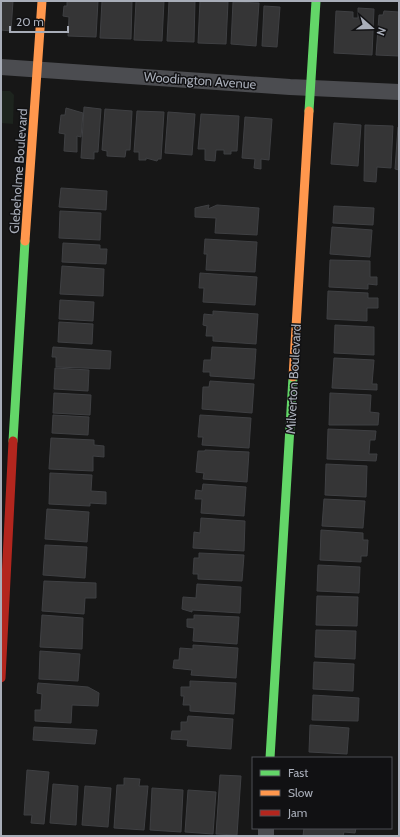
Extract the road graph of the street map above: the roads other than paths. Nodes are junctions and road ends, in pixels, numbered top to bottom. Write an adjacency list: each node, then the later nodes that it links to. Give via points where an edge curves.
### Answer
1 (42, 1): 4 (street, Glebeholme Boulevard)
2 (316, 1): 5 (street, Milverton Boulevard)
3 (1, 67): 4 (street, Woodington Avenue)
4 (38, 69): 5 (street, Woodington Avenue); 7 (street, Glebeholme Boulevard, via 16,376)
5 (310, 88): 6 (street, Woodington Avenue); 8 (street, Milverton Boulevard)
6 (399, 92)
7 (1, 678)
8 (270, 757)

